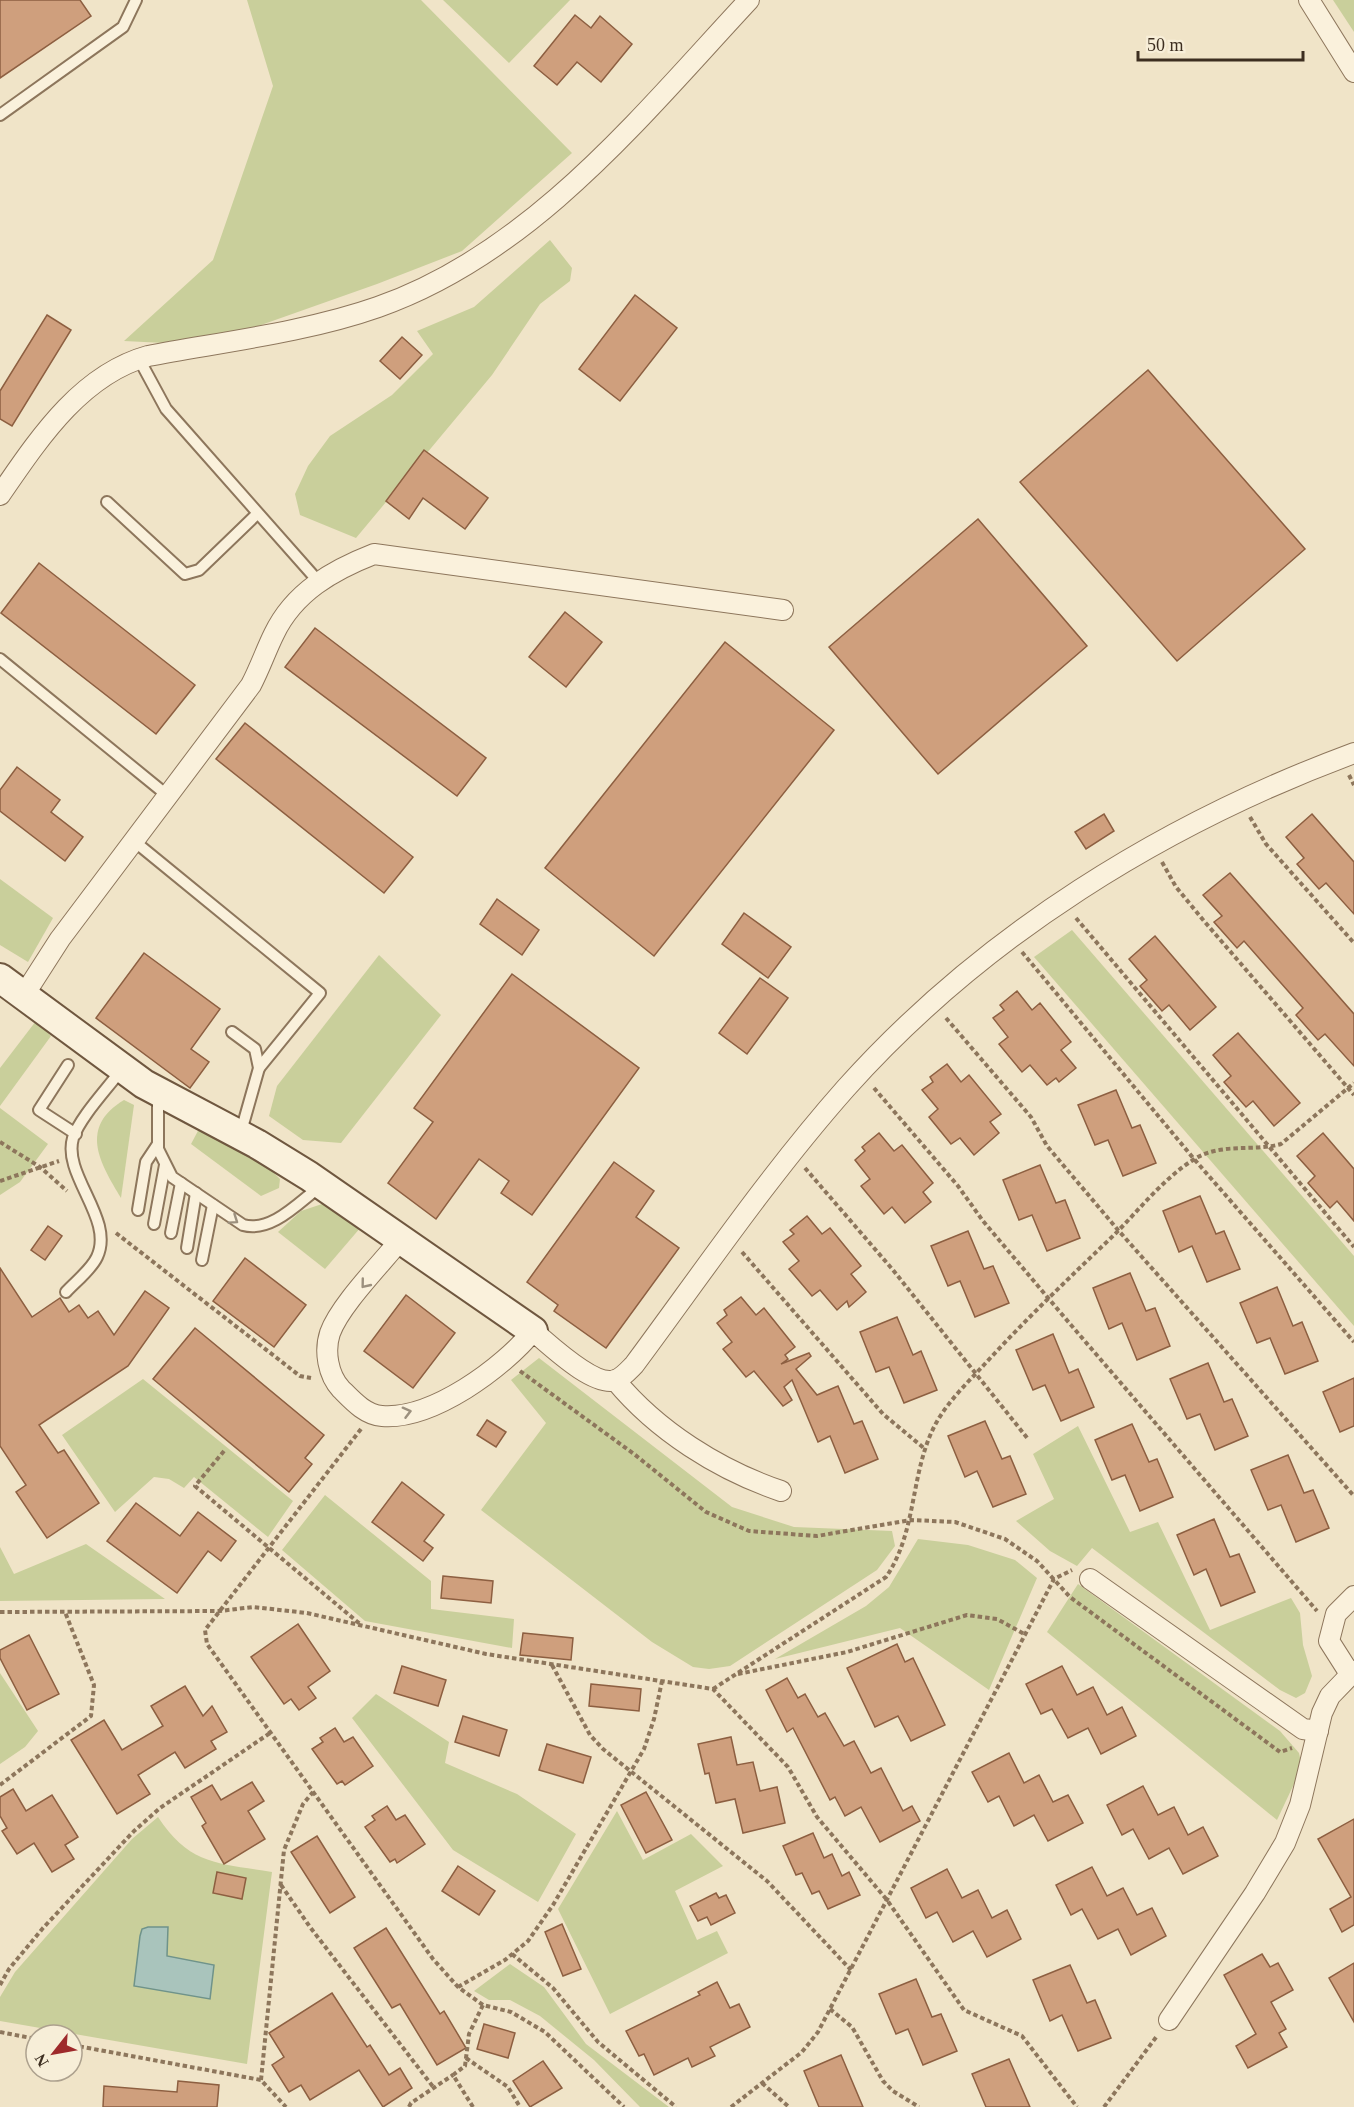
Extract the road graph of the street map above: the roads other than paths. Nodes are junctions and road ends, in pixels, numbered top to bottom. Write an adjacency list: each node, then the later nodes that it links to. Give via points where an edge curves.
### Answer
1 (136, 0): 5 (lane, via 123,27)
2 (749, 0): 6 (street, via 592,165 549,205 461,268 415,292 350,316)
3 (1309, 0): 4 (street)
4 (1354, 72)
5 (0, 115)
6 (140, 359): 7 (street, via 123,364 79,396 29,453); 9 (lane, via 166,409)
7 (0, 495)
8 (107, 502): 9 (lane, via 185,574 199,570)
9 (257, 514): 10 (lane)
10 (318, 581): 11 (street, via 374,554); 14 (street, via 290,607 251,685)
11 (783, 610)
12 (0, 659): 14 (lane)
13 (1354, 753): 39 (street, via 1239,800 1152,846 1065,900 932,1003 861,1073 793,1154 634,1365)
14 (168, 796): 15 (street)
15 (134, 841): 17 (street); 21 (lane, via 320,993)
16 (0, 978): 17 (street)
17 (24, 994): 20 (street)
18 (232, 1032): 21 (lane, via 255,1049)
19 (68, 1065): 23 (lane, via 39,1110)
20 (123, 1068): 22 (street); 23 (lane)
21 (259, 1068): 24 (lane)
22 (158, 1092): 24 (street); 25 (lane)
23 (76, 1134): 37 (lane, via 72,1156 100,1241 97,1258)
24 (240, 1135): 28 (street)
25 (158, 1144): 26 (lane); 31 (lane, via 146,1162)
26 (165, 1165): 27 (lane); 32 (lane)
27 (181, 1183): 29 (lane); 33 (lane)
28 (322, 1185): 30 (lane, one-way to 28, via 243,1225 266,1226); 34 (street)
29 (196, 1193): 30 (lane); 35 (lane)
30 (213, 1205): 36 (lane)
31 (138, 1210)
32 (153, 1224)
33 (171, 1233)
34 (401, 1239): 38 (street); 38 (street, one-way to 38, via 339,1316 330,1333 327,1351 338,1385 367,1411 381,1416 431,1405 468,1387 505,1360)
35 (187, 1248)
36 (202, 1260)
37 (66, 1292)
38 (533, 1331): 39 (street, via 589,1375)
39 (615, 1380): 40 (street, via 634,1404 703,1455 747,1480)
40 (781, 1491)
41 (1090, 1580): 44 (street)
42 (1354, 1596): 43 (street, via 1336,1614 1329,1641)
43 (1352, 1672): 44 (street, via 1330,1696)
44 (1318, 1736): 45 (street, via 1300,1805 1284,1843)
45 (1169, 2020)

